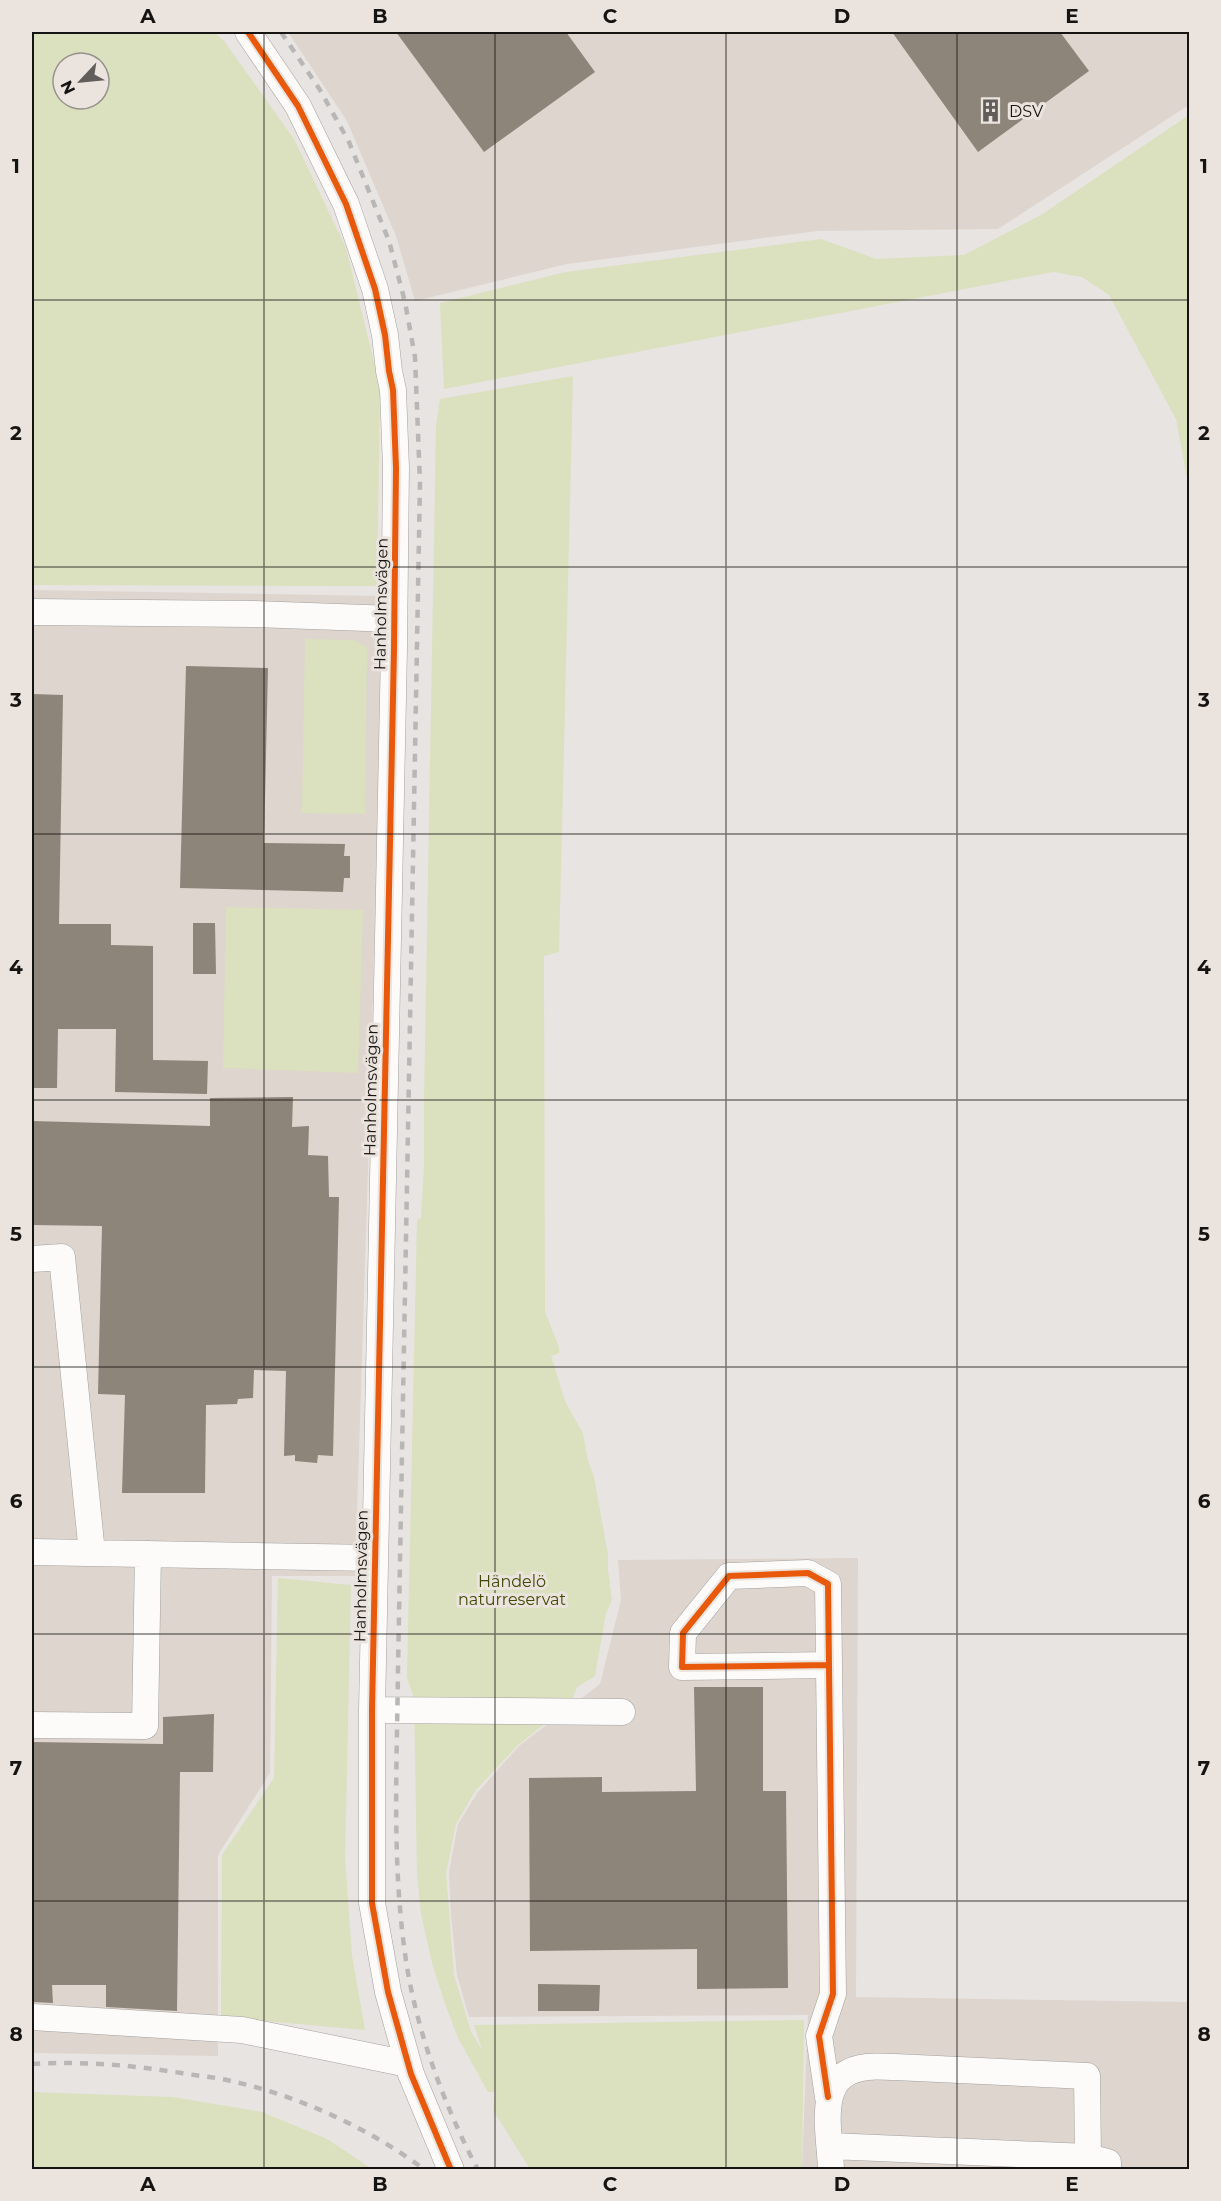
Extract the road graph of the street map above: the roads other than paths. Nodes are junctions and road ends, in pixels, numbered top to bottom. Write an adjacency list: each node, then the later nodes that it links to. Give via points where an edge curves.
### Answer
1 (248, 32): 3 (street, Hanholmsvägen, via 298,106 321,149 346,204 375,290 393,390)
2 (32, 612): 3 (street)
3 (394, 619): 8 (street, Hanholmsvägen)
4 (32, 1259): 6 (street, via 62,1257)
5 (32, 1552): 6 (street)
6 (92, 1553): 7 (street)
7 (148, 1554): 8 (street); 12 (street, via 145,1726)
8 (375, 1558): 10 (street, Hanholmsvägen)
9 (829, 1665): 9 (street, via 828,1584 808,1573 729,1576 682,1633 682,1667); 15 (street, via 833,1994 819,2036)
10 (372, 1710): 11 (street); 14 (street, Hanholmsvägen, via 372,1903 388,1992)
11 (622, 1712)
12 (32, 1725)
13 (32, 2017): 14 (street, via 242,2030)
14 (408, 2064): 18 (street, Hanholmsvägen)
15 (828, 2097): 16 (street); 17 (street, via 846,2072 867,2067 1087,2076)
16 (830, 2158): 17 (street)
17 (1098, 2163)
18 (452, 2169)

